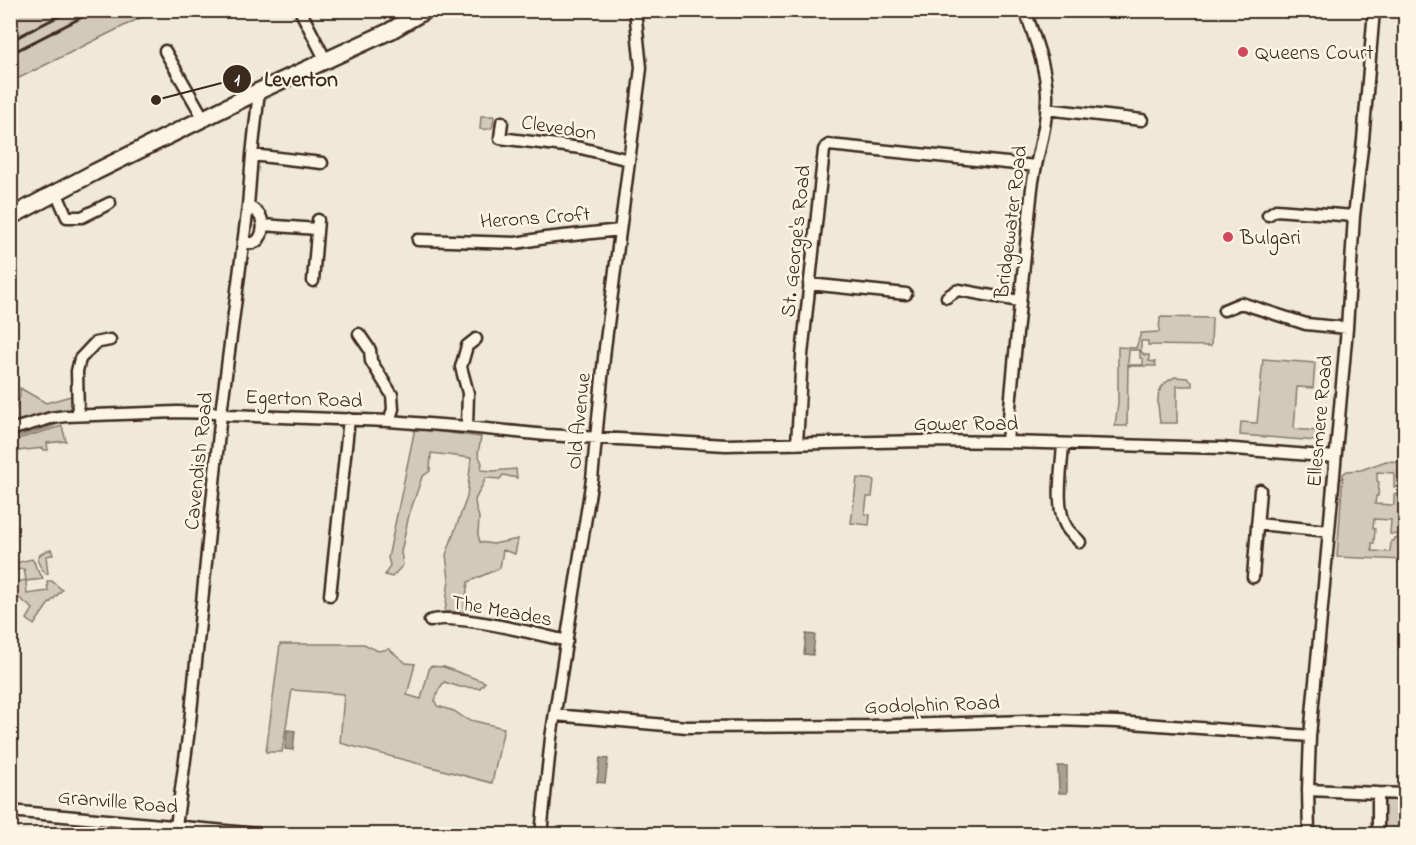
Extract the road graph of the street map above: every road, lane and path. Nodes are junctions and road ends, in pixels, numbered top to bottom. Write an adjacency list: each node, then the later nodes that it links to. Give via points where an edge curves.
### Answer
1 (300, 10): 7 (street)
2 (426, 10): 7 (main road)
3 (635, 10): 14 (street, Old Avenue, via 641,69)
4 (1025, 10): 9 (street, Bridgewater Road, via 1043,73)
5 (1374, 10): 21 (street, Ellesmere Road)
6 (165, 51): 10 (street)
7 (326, 61): 8 (main road)
8 (259, 91): 10 (main road); 13 (street, Cavendish Road)
9 (1047, 109): 11 (street); 16 (street, Bridgewater Road)
10 (204, 119): 17 (main road)
11 (1142, 120)
12 (502, 122): 14 (street, Clevedon, via 500,138 581,147)
13 (252, 155): 15 (street); 19 (street, Cavendish Road)
14 (629, 160): 24 (street, Old Avenue)
15 (322, 163)
16 (1036, 166): 28 (street, St. George's Road, via 829,145 824,150); 31 (street, Bridgewater Road)
17 (56, 192): 18 (street, via 67,217 82,217); 22 (main road)
18 (110, 202)
19 (248, 206): 23 (street, via 259,214); 26 (street, Cavendish Road)
20 (1268, 215): 21 (street, via 1276,210)
21 (1354, 216): 33 (street, Ellesmere Road)
22 (10, 217)
23 (263, 225): 26 (street, via 258,240); 27 (street, via 318,225)
24 (620, 230): 25 (street, Herons Croft, via 516,243); 43 (street, Old Avenue)
25 (418, 240)
26 (243, 242): 37 (street, Cavendish Road)
27 (314, 281)
28 (809, 284): 29 (street); 45 (street, St. George's Road)
29 (906, 294)
30 (947, 297): 31 (street, via 960,290)
31 (1019, 300): 44 (street, Bridgewater Road)
32 (1224, 310): 33 (street, via 1241,303 1306,324)
33 (1347, 328): 47 (street, Ellesmere Road)
34 (359, 334): 40 (street, via 392,395)
35 (476, 339): 41 (street, via 467,346 461,367 468,393)
36 (110, 340): 38 (street, via 96,343 80,359)
37 (221, 413): 38 (street, Egerton Road); 39 (street, Egerton Road); 62 (street, Cavendish Road)
38 (78, 415): 42 (street, Egerton Road)
39 (349, 419): 40 (street, Egerton Road); 53 (street)
40 (389, 421): 41 (street, Egerton Road)
41 (467, 427): 43 (street, Egerton Road)
42 (10, 430)
43 (597, 438): 45 (street, Gower Road, via 726,445); 55 (street, Old Avenue)
44 (1007, 442): 45 (street, Gower Road); 46 (street, Gower Road)
45 (797, 444)
46 (1063, 444): 47 (street, Gower Road, via 1222,448); 51 (street, via 1062,516)
47 (1335, 457): 50 (street, Ellesmere Road)
48 (1260, 490): 49 (street)
49 (1257, 525): 50 (street); 52 (street)
50 (1329, 531): 57 (street, Ellesmere Road)
51 (1080, 542)
52 (1253, 577)
53 (330, 596)
54 (430, 621): 55 (street, The Meades, via 470,621)
55 (567, 641): 56 (street, Old Avenue)
56 (555, 715): 57 (street, Godolphin Road, via 687,727 1056,720); 64 (street, Old Avenue)
57 (1310, 736): 58 (street, Ellesmere Road)
58 (1308, 790): 59 (street); 65 (street, Ellesmere Road)
59 (1378, 793): 60 (street); 66 (street)
60 (1406, 794)
61 (10, 811): 62 (street, Granville Road)
62 (176, 830): 63 (street, Granville Road)
63 (258, 834)
64 (541, 834)
65 (1309, 834)
66 (1378, 834)

